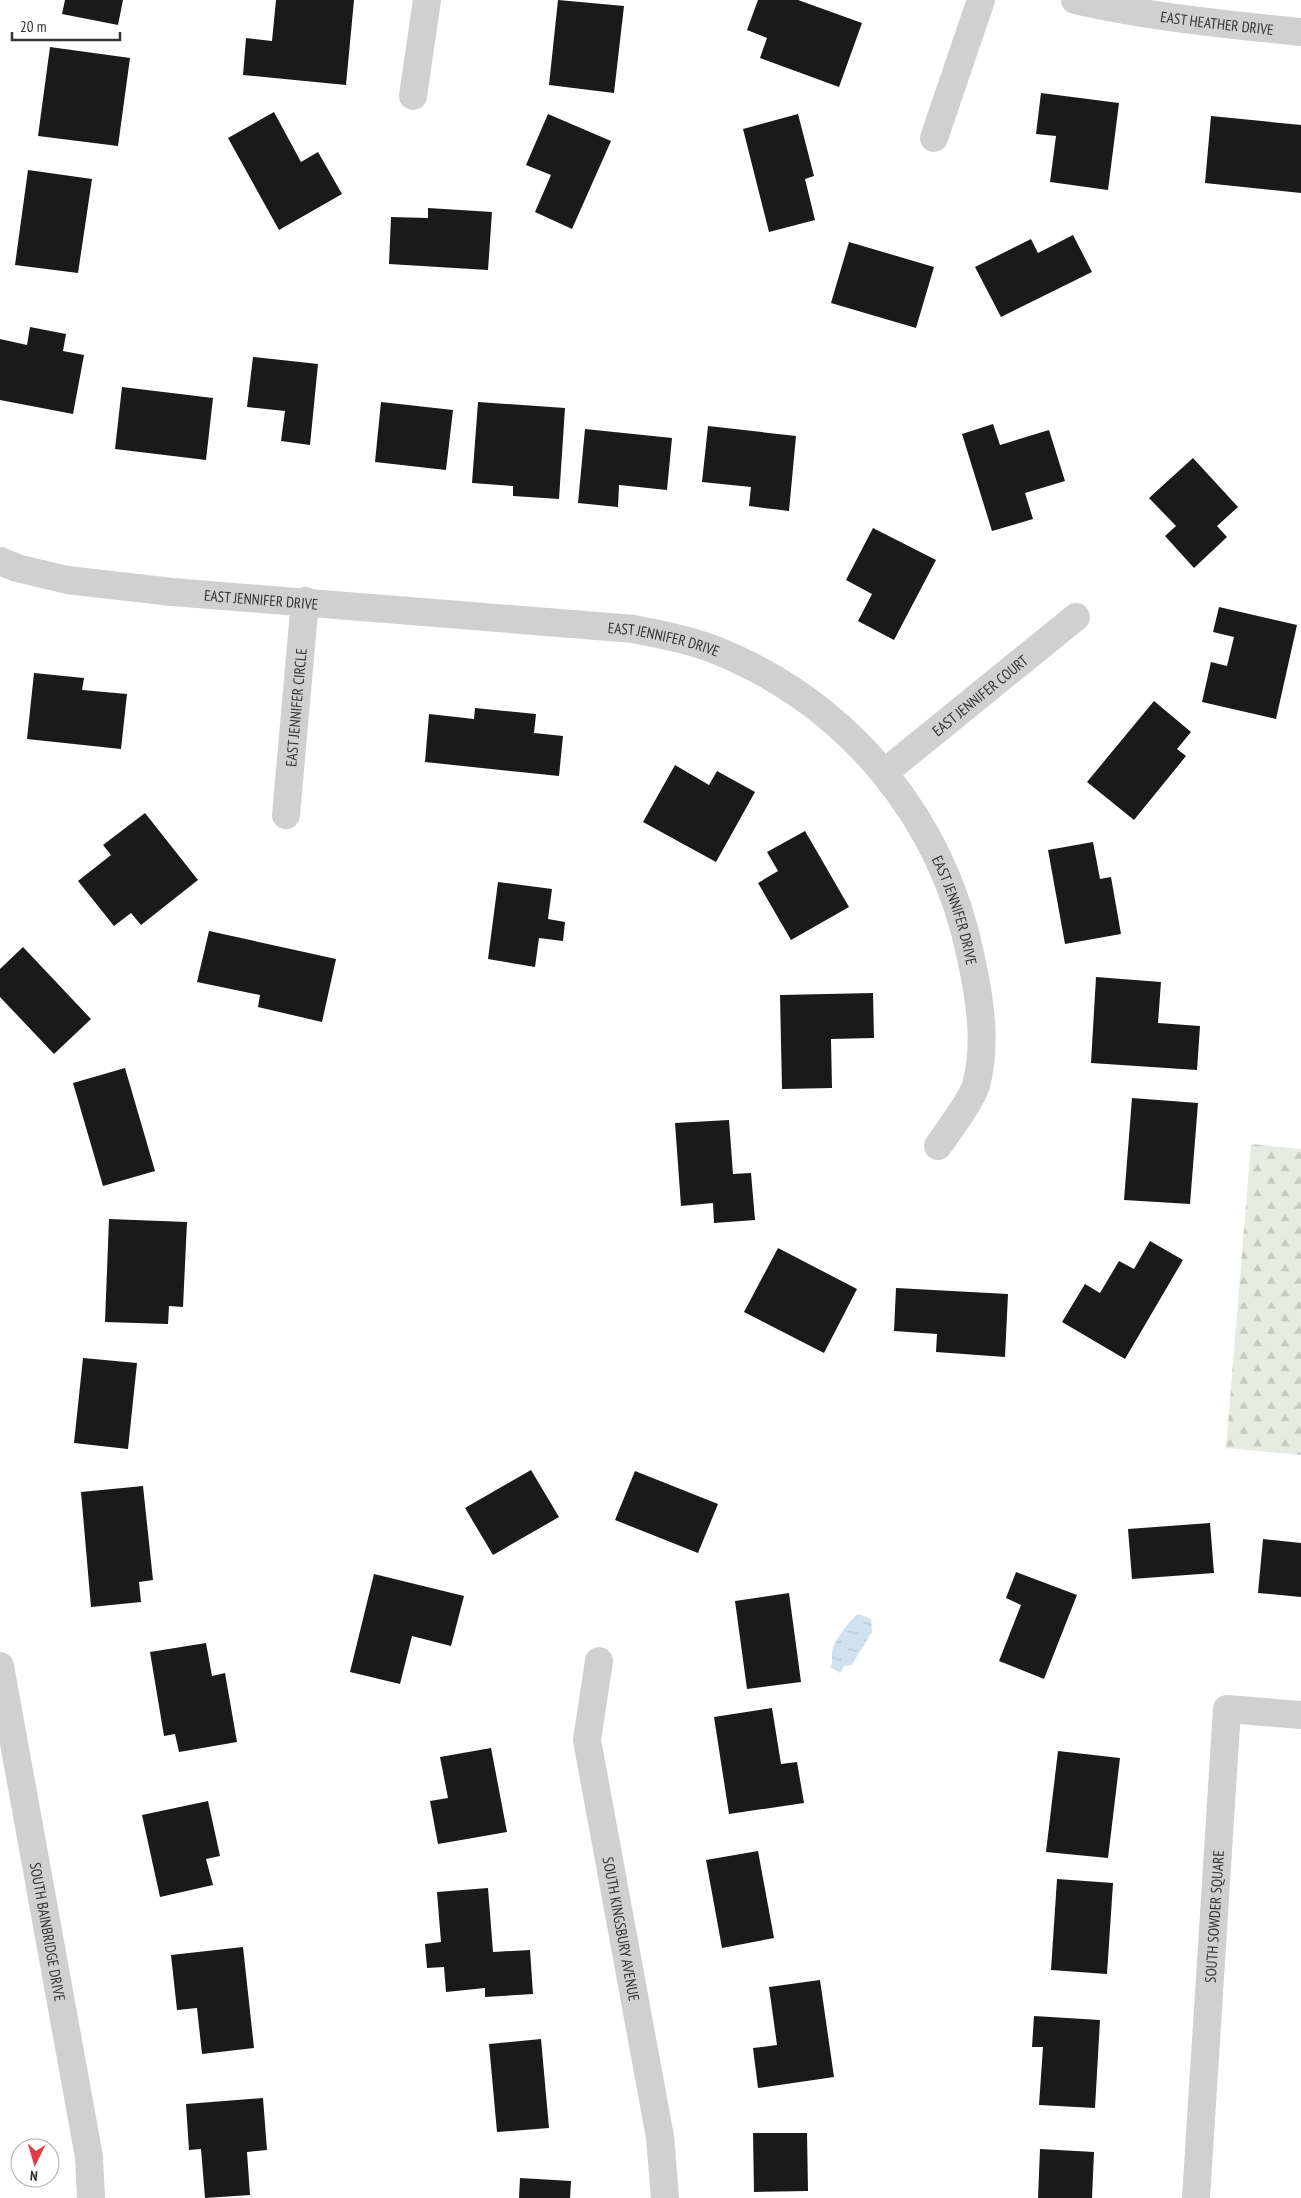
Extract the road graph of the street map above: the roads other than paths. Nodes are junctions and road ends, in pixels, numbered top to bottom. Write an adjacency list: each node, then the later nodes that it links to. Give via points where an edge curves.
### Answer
1 (427, 0): 5 (street)
2 (981, 0): 6 (street)
3 (1075, 0): 4 (street, EAST HEATHER DRIVE, via 1132,12)
4 (1301, 32)
5 (413, 96)
6 (934, 138)
7 (0, 561): 8 (street, EAST JENNIFER DRIVE, via 67,580 172,592)
8 (305, 601): 10 (street, EAST JENNIFER DRIVE, via 634,629 682,640 717,651 785,687 849,735); 11 (street, EAST JENNIFER CIRCLE)
9 (1076, 617): 10 (street, EAST JENNIFER COURT)
10 (885, 772): 12 (street, EAST JENNIFER DRIVE, via 916,816 950,886 968,940 976,978 981,1020 976,1087)
11 (286, 816)
12 (938, 1146)
13 (599, 1661): 17 (street, SOUTH KINGSBURY AVENUE, via 587,1740 660,2137)
14 (0, 1666): 16 (street, SOUTH BAINBRIDGE DRIVE, via 89,2157)
15 (1301, 1715): 18 (street, SOUTH SOWDER SQUARE, via 1227,1709)
16 (91, 2198)
17 (665, 2198)
18 (1196, 2198)

